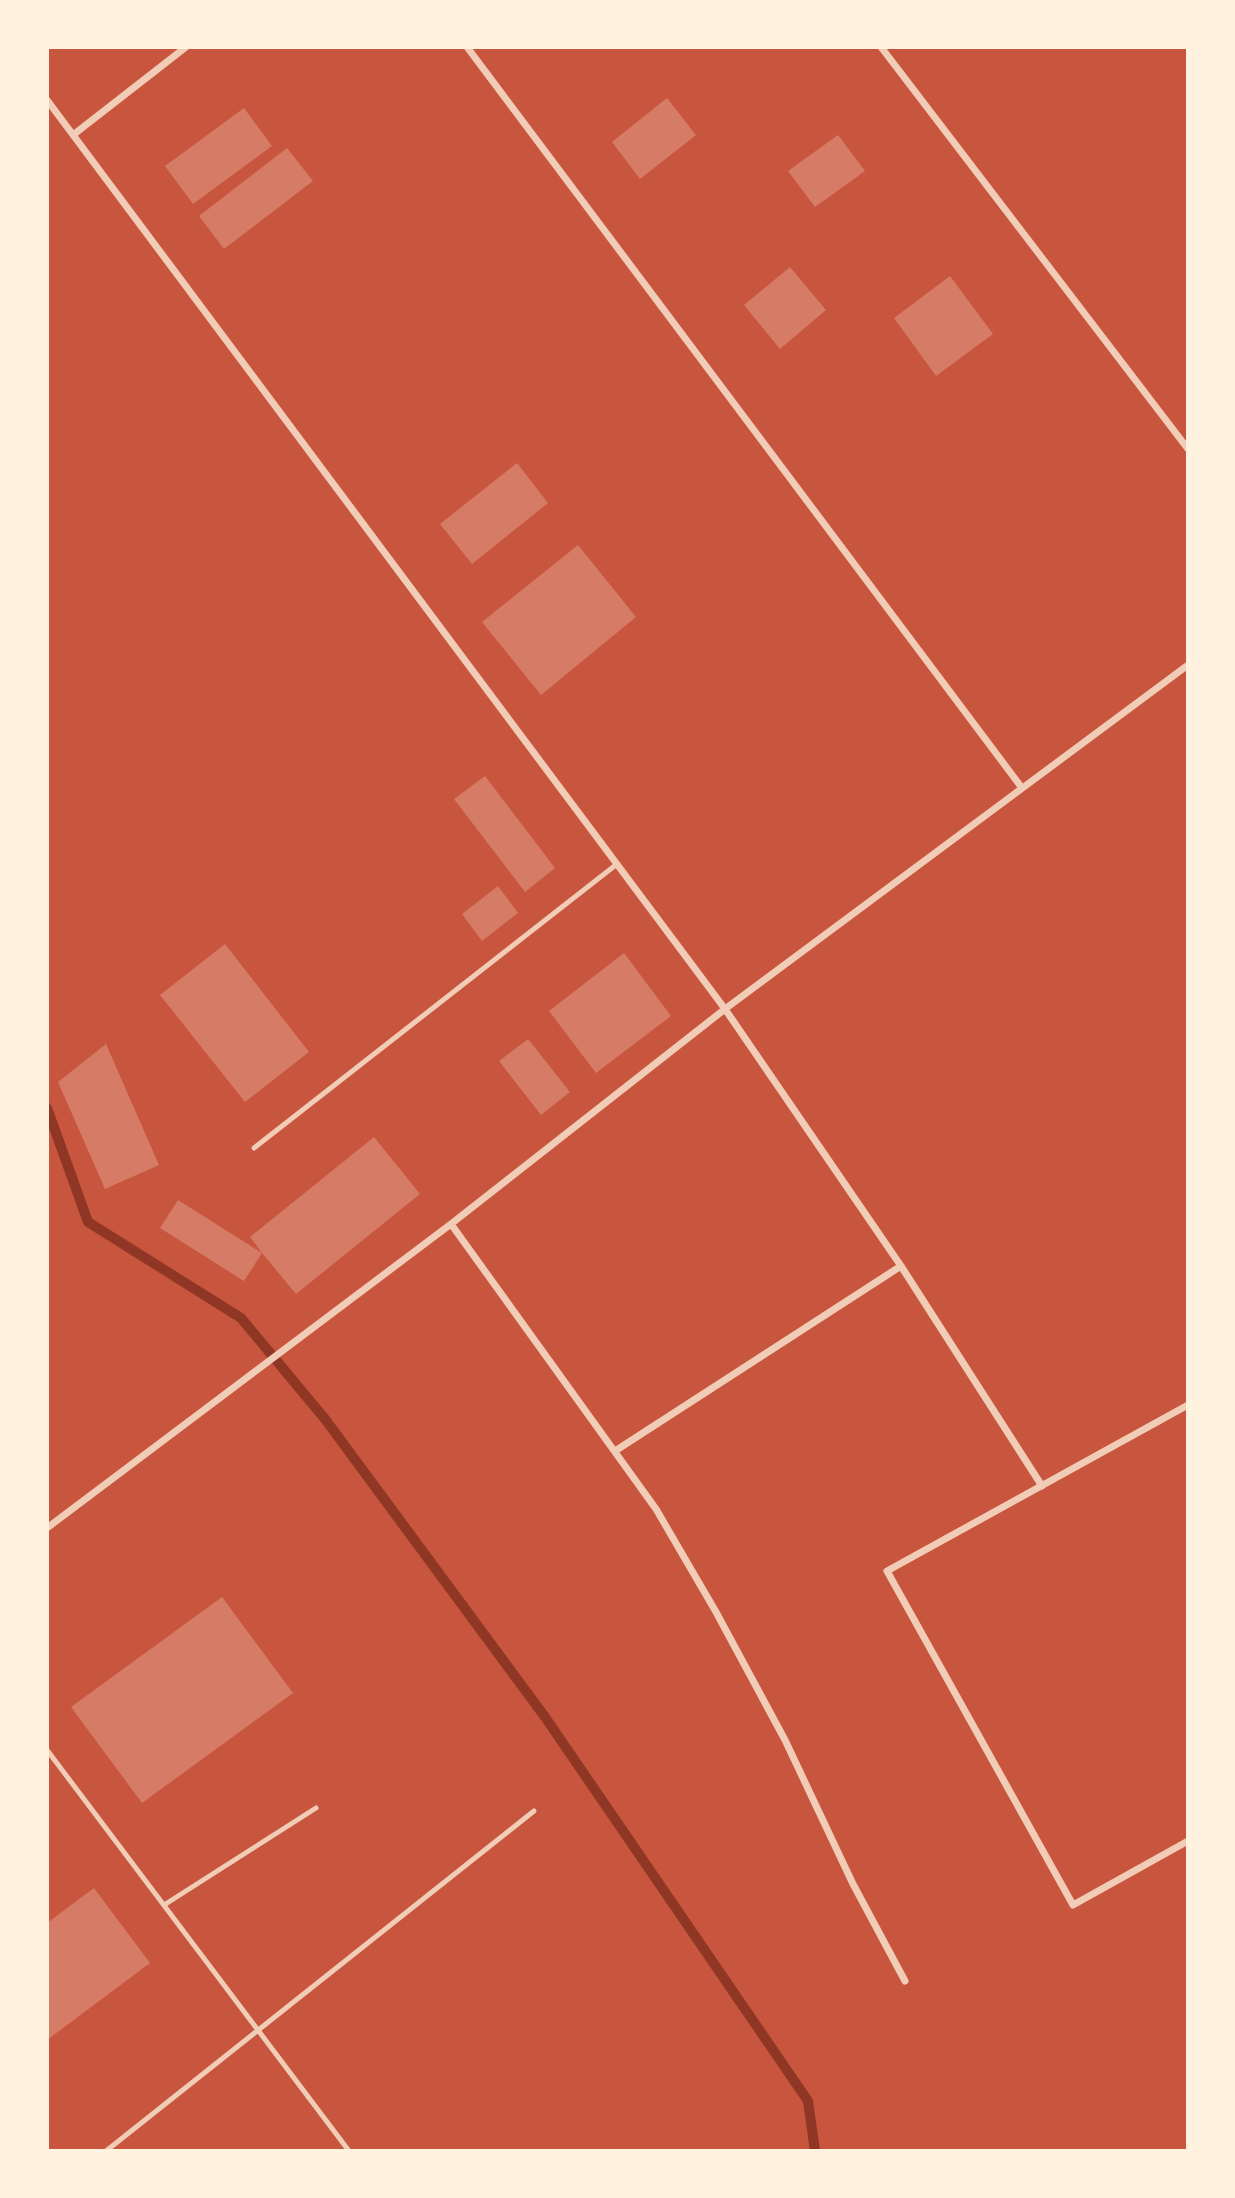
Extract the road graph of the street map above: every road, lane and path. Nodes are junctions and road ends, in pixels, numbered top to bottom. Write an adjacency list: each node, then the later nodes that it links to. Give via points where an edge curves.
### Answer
1 (186, 47): 5 (street)
2 (467, 47): 8 (street)
3 (881, 47): 6 (street)
4 (47, 100): 5 (street)
5 (73, 135): 9 (street)
6 (1188, 449)
7 (1188, 665): 8 (street)
8 (1023, 788): 10 (street)
9 (617, 864): 10 (street); 11 (lane)
10 (725, 1009): 12 (street); 13 (street)
11 (254, 1148)
12 (451, 1224): 15 (street); 17 (street)
13 (901, 1266): 15 (street); 16 (street)
14 (1188, 1405): 16 (street)
15 (615, 1451): 23 (street, via 656,1509 716,1612)
16 (1042, 1486): 21 (street, via 887,1571 1073,1905)
17 (47, 1528)
18 (47, 1750): 22 (lane)
19 (316, 1808): 22 (lane)
20 (534, 1811): 24 (lane)
21 (1188, 1841)
22 (164, 1905): 24 (lane)
23 (905, 1981)
24 (258, 2030): 25 (lane); 26 (lane)
25 (106, 2151)
26 (349, 2151)

